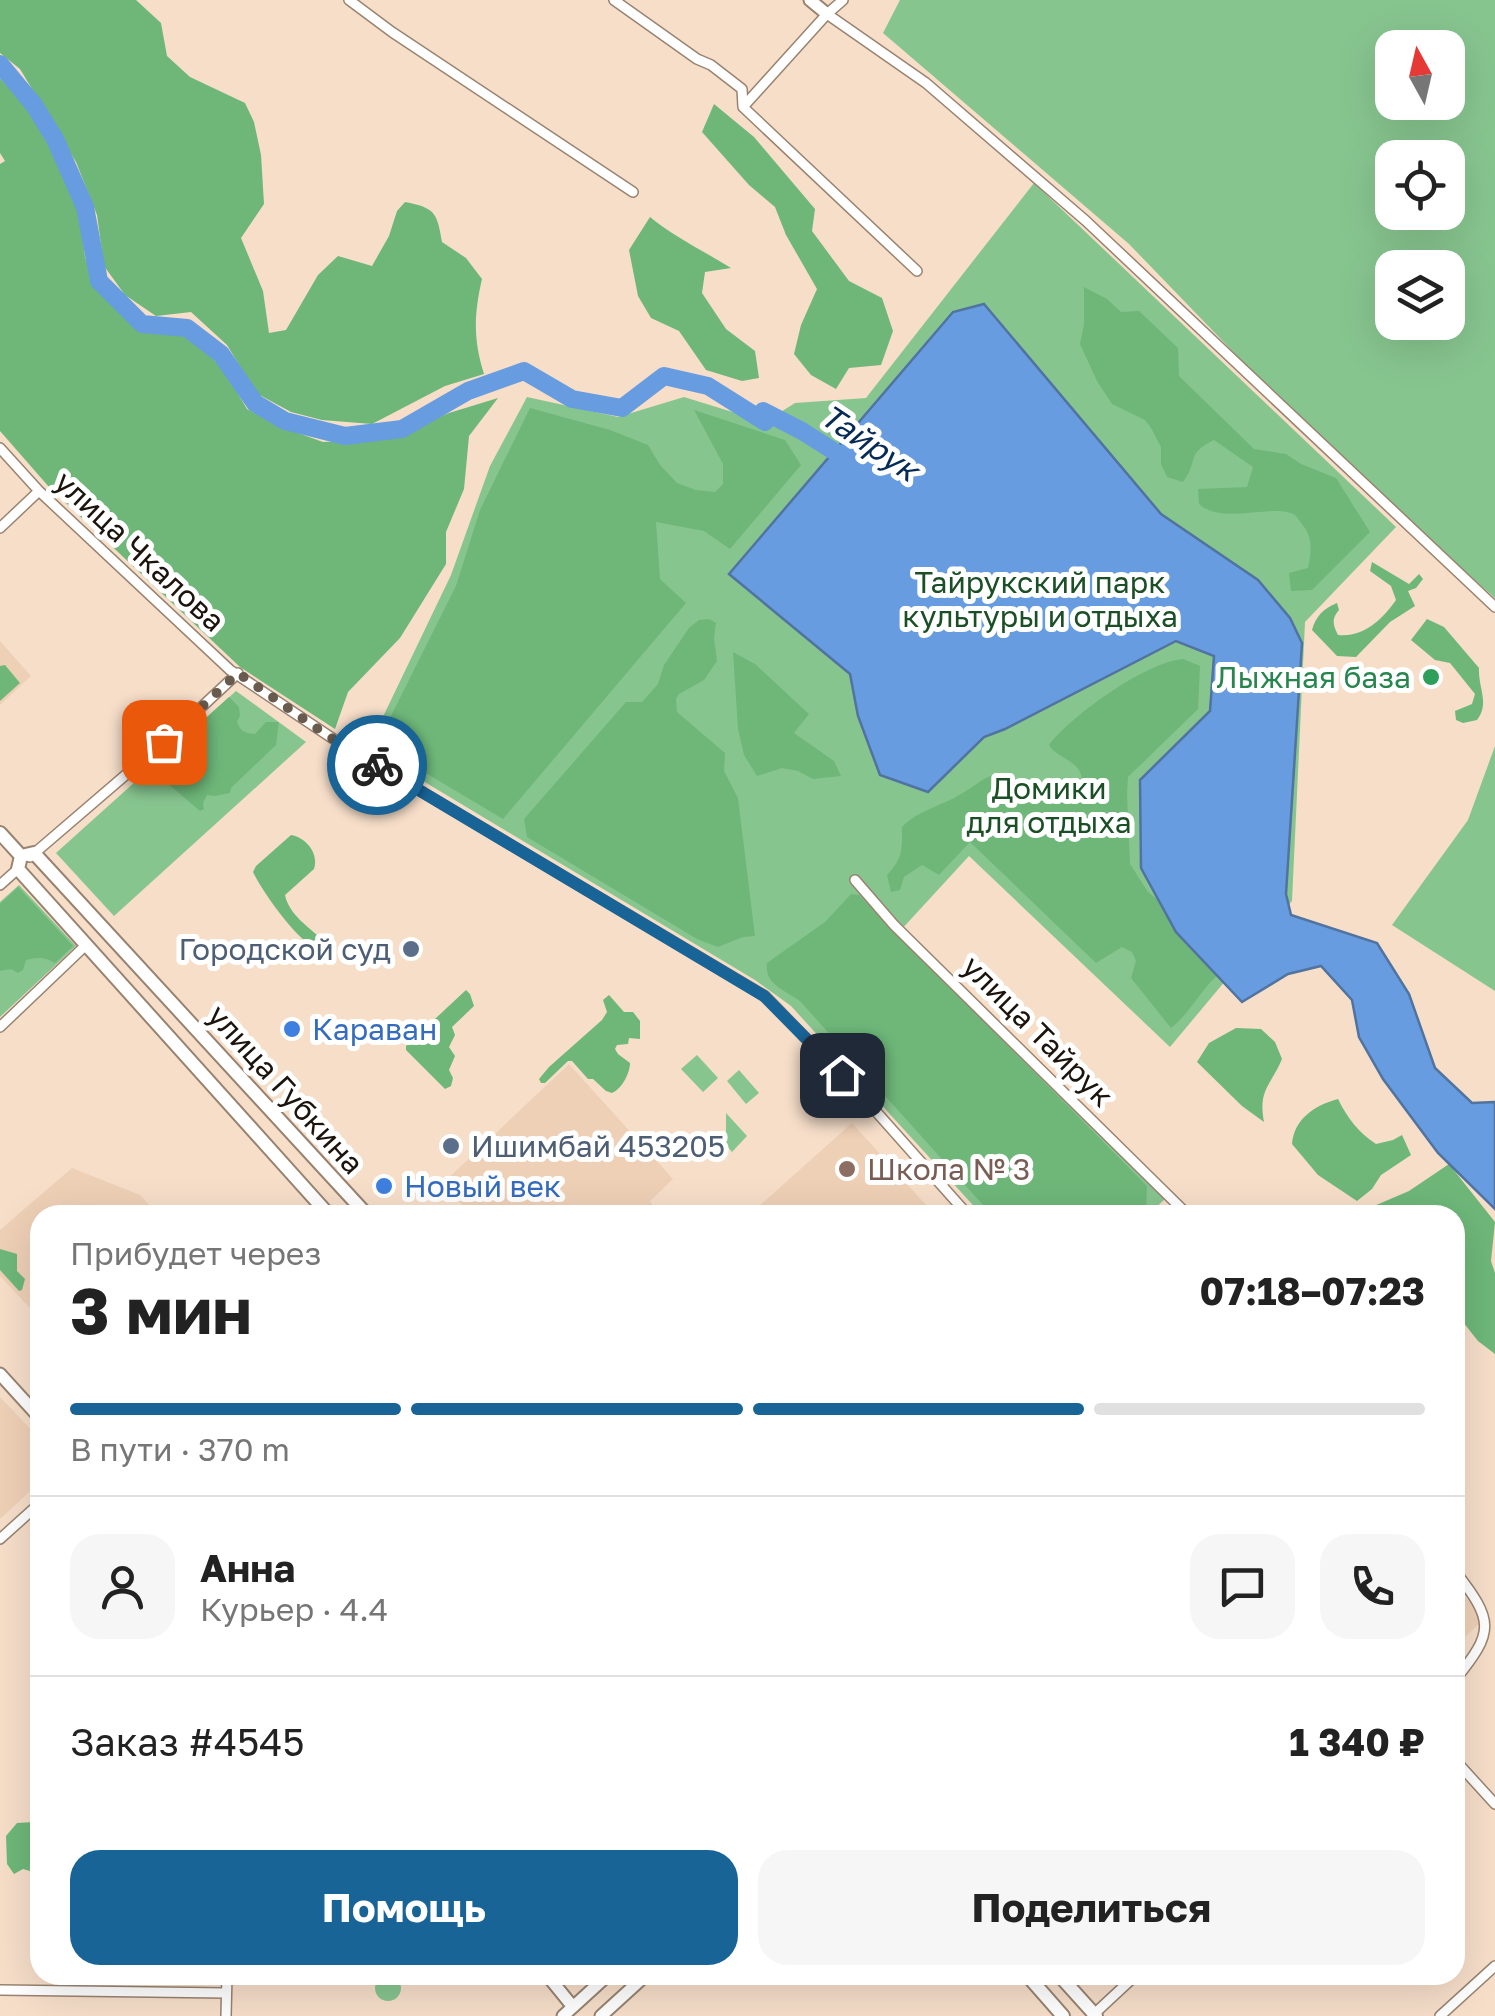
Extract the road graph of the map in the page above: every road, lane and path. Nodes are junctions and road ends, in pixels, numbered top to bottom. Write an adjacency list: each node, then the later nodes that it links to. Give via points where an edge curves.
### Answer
1 (349, 0): 7 (street)
2 (614, 0): 6 (street, via 742,89)
3 (810, 0): 5 (street)
4 (843, 0): 5 (street)
5 (827, 14): 6 (street); 12 (street, via 926,83 1086,221)
6 (744, 107): 8 (street)
7 (633, 192)
8 (917, 271)
9 (0, 448): 10 (street, улица Чкалова)
10 (39, 491): 11 (street); 13 (street, улица Чкалова)
11 (0, 528)
12 (1495, 607)
13 (238, 673): 15 (street); 22 (street, улица Чкалова, via 338,742 764,996)
14 (0, 833): 15 (main road, улица Губкина)
15 (24, 859): 17 (street); 18 (main road, улица Губкина); 21 (main road, улица Губкина)
16 (856, 880): 23 (street, улица Тайрук)
17 (0, 885)
18 (86, 945): 19 (street); 20 (main road, улица Губкина)
19 (0, 1027)
20 (320, 1205)
21 (357, 1205)
22 (959, 1205)
23 (1178, 1205)
24 (0, 1374): 25 (street)
25 (30, 1407)
26 (30, 1512): 27 (street)
27 (0, 1539)
28 (1465, 1584): 29 (street, via 1489,1622 1486,1644)
29 (1465, 1670)
30 (1465, 1771): 31 (street)
31 (1495, 1804)
32 (1495, 1966): 47 (street)
33 (226, 1985): 41 (street)
34 (553, 1985): 42 (street)
35 (597, 1985): 42 (street)
36 (635, 1985): 45 (street)
37 (1036, 1985): 46 (main road)
38 (1068, 1985): 43 (main road)
39 (1126, 1985): 43 (street)
40 (0, 1990): 41 (street)
41 (226, 1993): 44 (street)
42 (568, 2011)
43 (1094, 2015)
44 (226, 2016)
45 (600, 2016)
46 (1063, 2016)
47 (1440, 2016)

